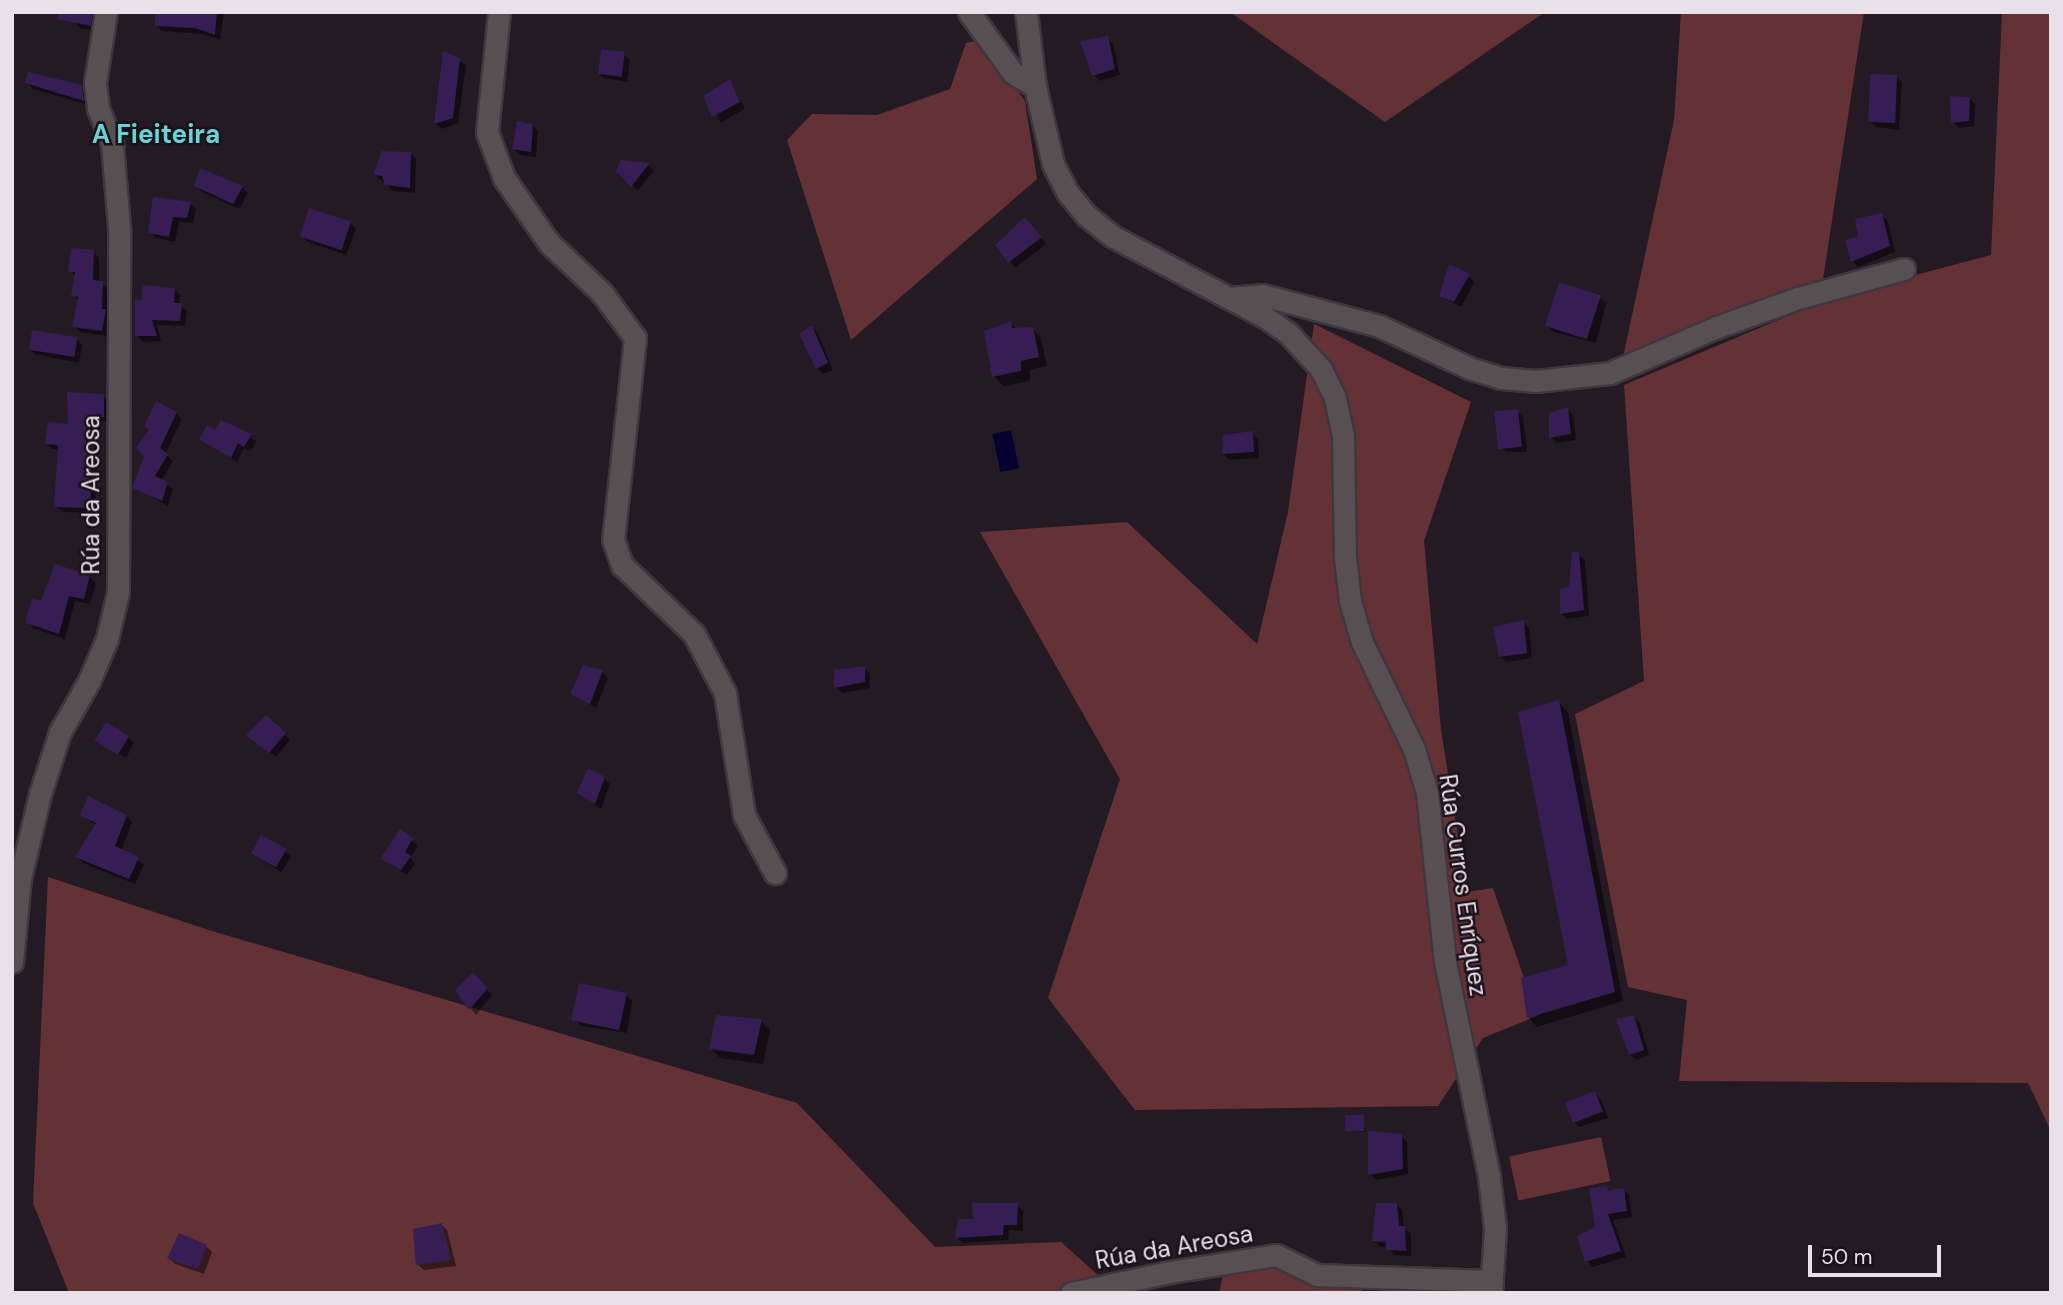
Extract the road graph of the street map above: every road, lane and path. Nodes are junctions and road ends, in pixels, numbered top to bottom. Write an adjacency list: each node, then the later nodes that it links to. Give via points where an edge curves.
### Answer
1 (106, 12): 9 (street, Rúa da Areosa, via 95,83 98,108 112,143 119,227 118,592 107,639 60,732 40,794 20,878)
2 (499, 12): 8 (street, via 488,132 504,178 549,243 602,293 635,338 613,539 622,565 694,634 725,693 744,815)
3 (969, 12): 5 (street, via 1013,73)
4 (1026, 12): 5 (street, Rúa Curros Enríquez)
5 (1035, 86): 7 (street, Rúa Curros Enríquez, via 1053,164 1086,215 1112,236)
6 (1905, 269): 7 (street, via 1798,298 1610,373 1536,381 1501,378 1469,368 1379,326 1262,295)
7 (1229, 298): 10 (street, Rúa Curros Enríquez, via 1288,333 1307,350 1335,398 1343,435 1350,601 1362,642 1414,749 1427,793 1445,962 1489,1177 1495,1228)
8 (775, 873)
9 (12, 962)
10 (1492, 1287): 11 (street, Rúa da Areosa, via 1317,1275 1276,1255)
11 (1071, 1293)

